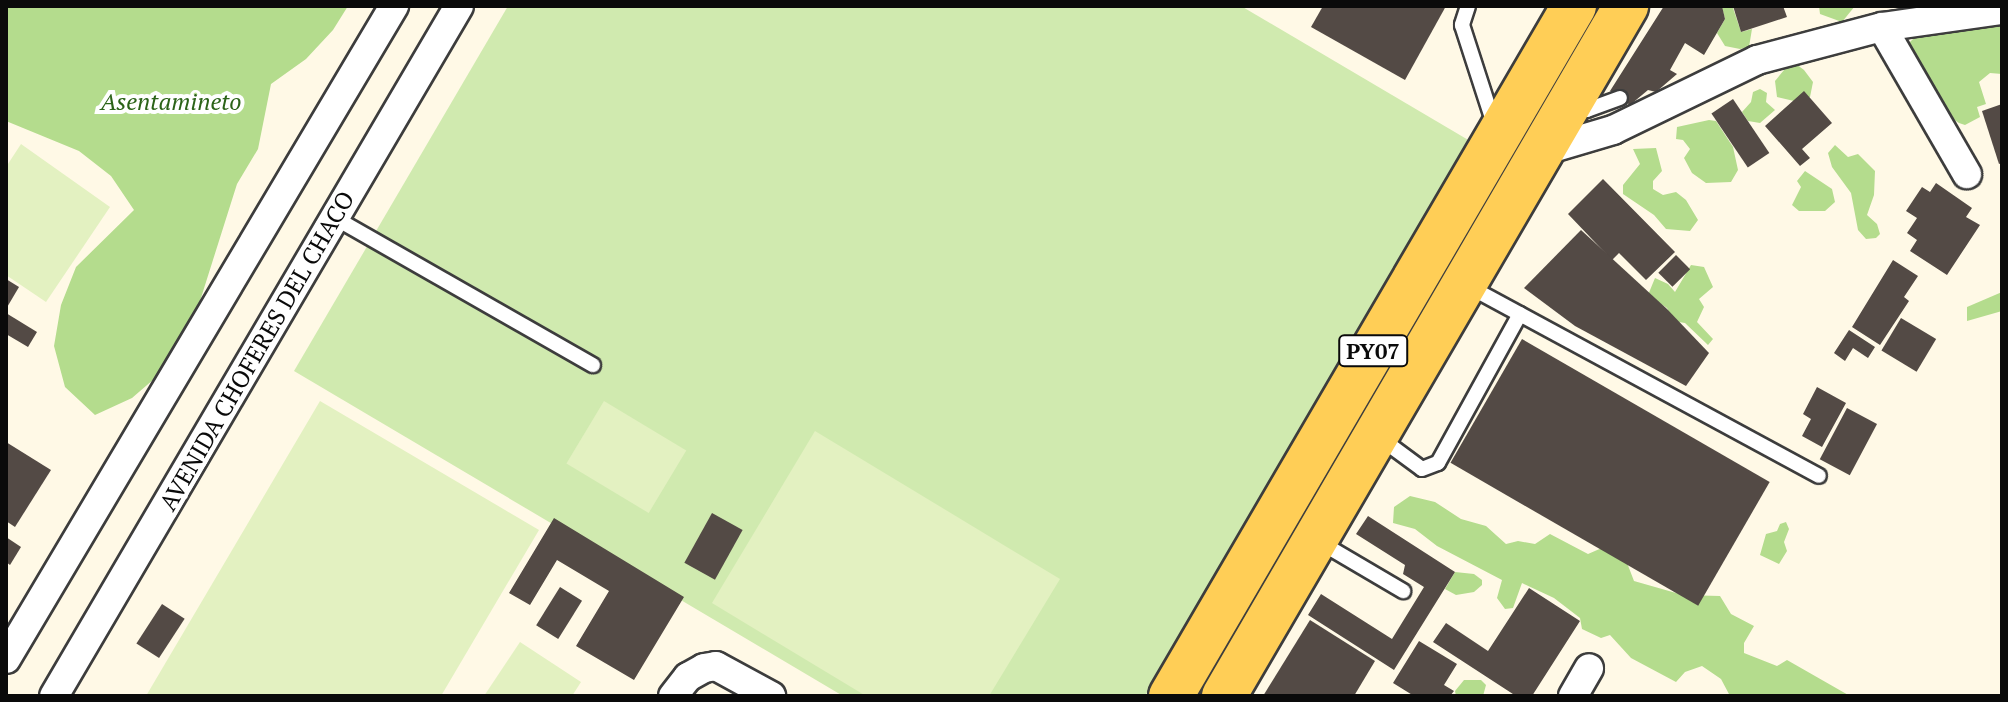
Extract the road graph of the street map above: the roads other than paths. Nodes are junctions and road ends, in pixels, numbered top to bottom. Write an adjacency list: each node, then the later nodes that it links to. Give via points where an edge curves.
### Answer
1 (394, 6): 21 (street)
2 (459, 6): 13 (street, AVENIDA CHOFERES DEL CHACO)
3 (1468, 6): 10 (lane, via 1462,25)
4 (1574, 6): 10 (main road, PY07)
5 (1626, 6): 9 (main road, PY07)
6 (2002, 10): 7 (street)
7 (1882, 27): 11 (street, via 1757,60 1613,130); 12 (street)
8 (1620, 98): 9 (lane, via 1587,110)
9 (1566, 108): 11 (main road, PY07)
10 (1498, 138): 26 (main road, PY07)
11 (1542, 151): 14 (main road, PY07)
12 (1967, 174)
13 (335, 218): 16 (lane); 23 (street, AVENIDA CHOFERES DEL CHACO)
14 (1462, 283): 15 (lane); 17 (main road, PY07)
15 (1520, 314): 17 (lane, via 1438,463 1422,469); 18 (lane)
16 (593, 365)
17 (1375, 434): 19 (main road, PY07)
18 (1819, 476)
19 (1315, 539): 20 (lane); 27 (main road, PY07)
20 (1403, 591)
21 (6, 659)
22 (1589, 668): 28 (street)
23 (54, 696)
24 (673, 696): 25 (street, via 688,677 716,666)
25 (771, 696)
26 (1171, 696)
27 (1224, 696)
28 (1573, 696)

